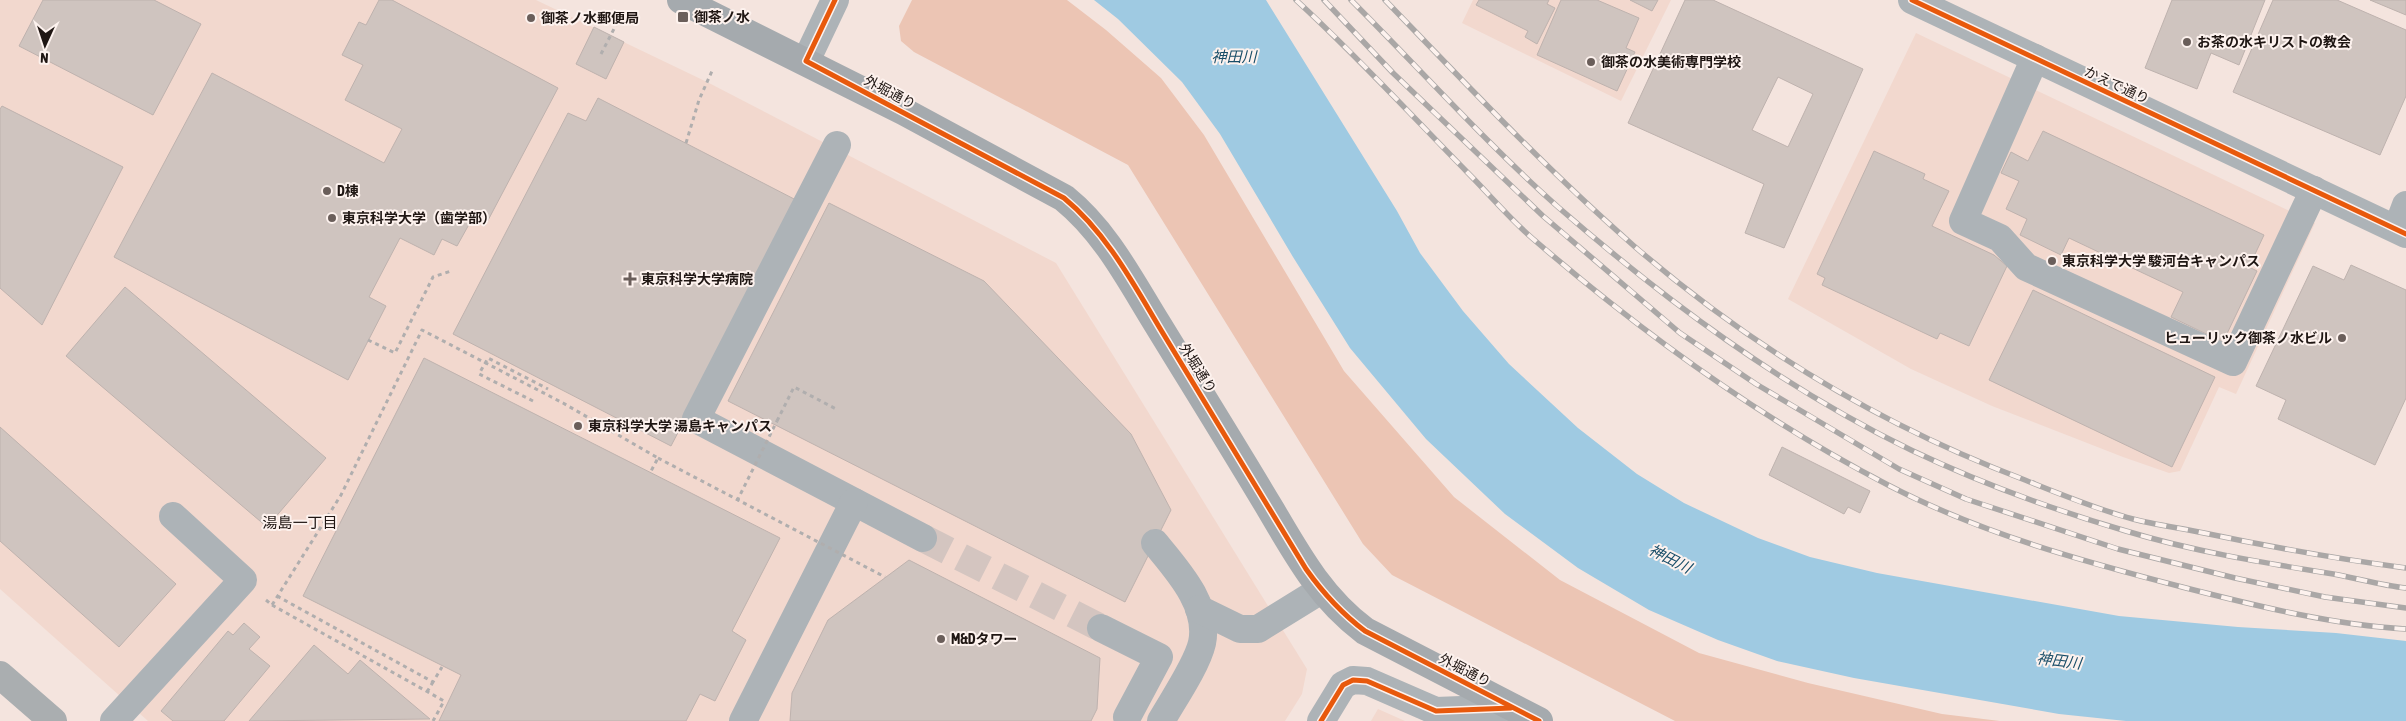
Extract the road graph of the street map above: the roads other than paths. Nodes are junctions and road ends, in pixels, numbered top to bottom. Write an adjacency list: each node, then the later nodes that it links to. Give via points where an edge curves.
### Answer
1 (681, 0): 5 (main road, 外堀通り)
2 (1912, 0): 4 (street, かえで通り)
3 (831, 7): 5 (street)
4 (2035, 58): 7 (street, かえで通り); 7 (street, via 1963,221 2000,238 2026,267 2233,362)
5 (806, 61): 13 (main road, 外堀通り, via 1064,198 1091,222)
6 (836, 145): 9 (street, via 696,420)
7 (2314, 190): 8 (street, かえで通り)
8 (2403, 223)
9 (854, 502): 11 (street); 21 (street)
10 (173, 516): 20 (street, via 243,580)
11 (923, 538)
12 (1155, 543): 14 (street, via 1176,569)
13 (1321, 590): 14 (street, via 1258,629 1240,629); 17 (main road, 外堀通り, via 1344,616 1365,631)
14 (1199, 609): 22 (street, via 1202,644)
15 (1101, 628): 18 (street, via 1158,657)
16 (0, 675): 19 (highway)
17 (1513, 708): 23 (street, via 1436,711 1367,681 1353,680 1343,684); 24 (main road, 外堀通り)
18 (1129, 720)
19 (53, 721)
20 (114, 721)
21 (743, 721)
22 (1161, 721)
23 (1321, 721)
24 (1539, 721)

